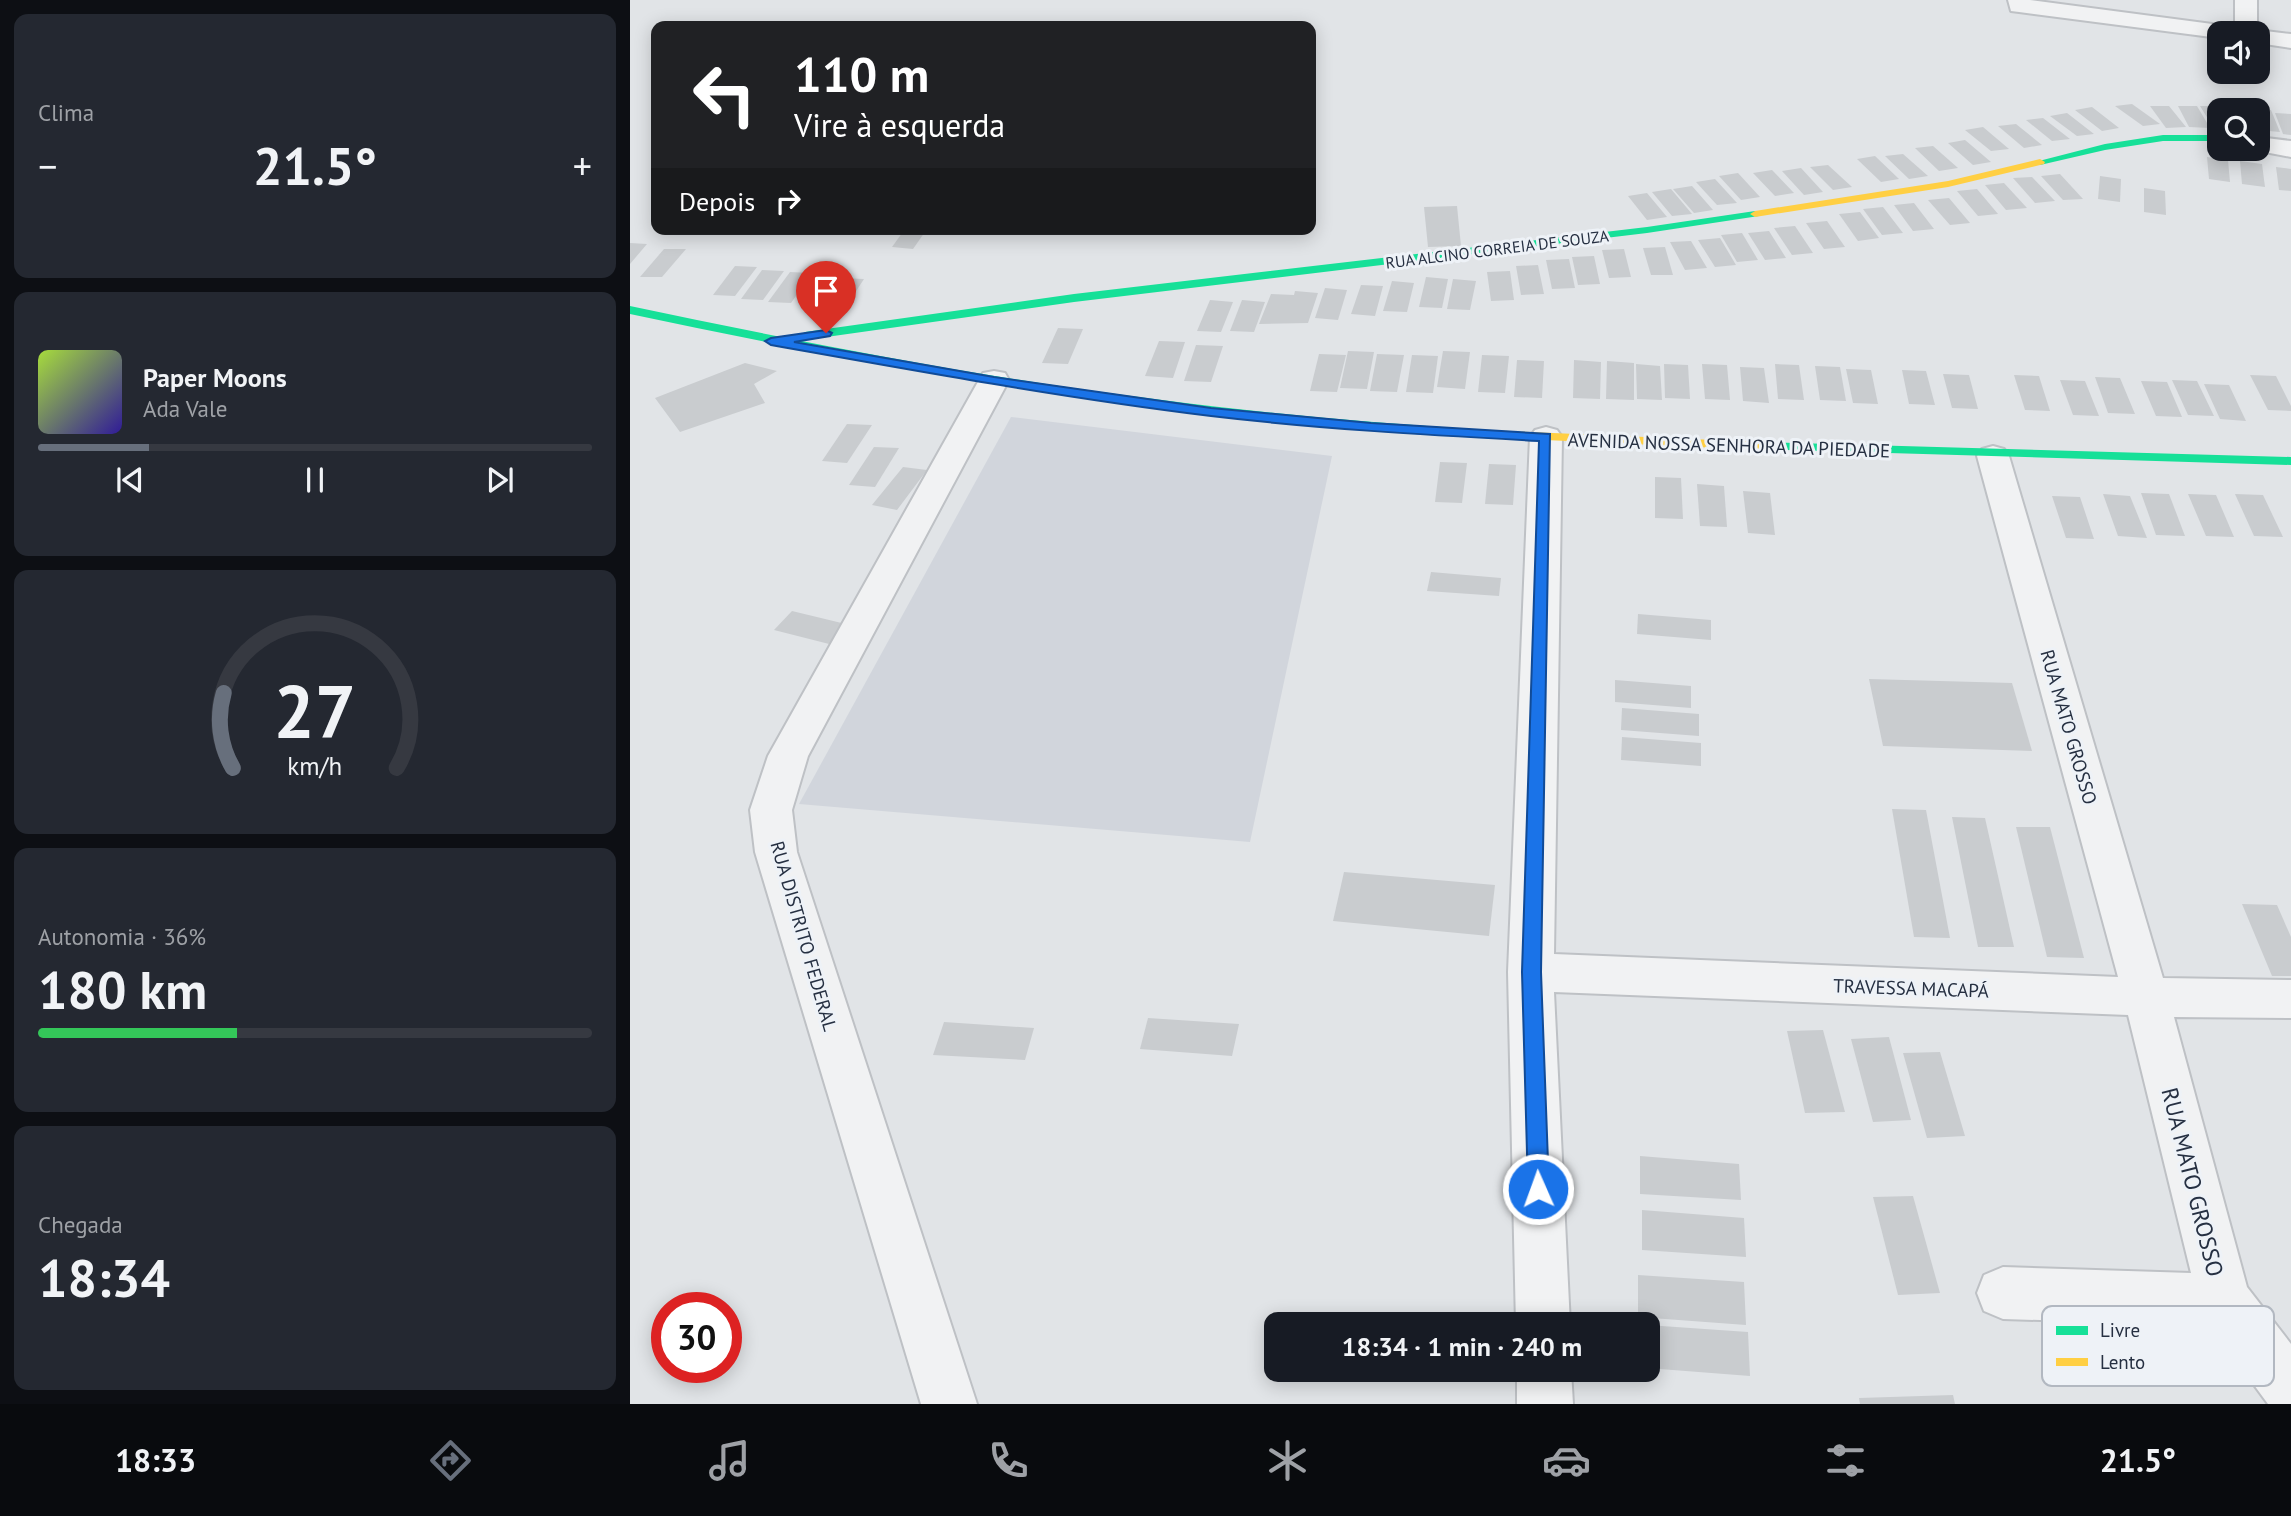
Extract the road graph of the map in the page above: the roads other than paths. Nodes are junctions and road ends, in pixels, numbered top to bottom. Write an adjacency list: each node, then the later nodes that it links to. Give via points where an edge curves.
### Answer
1 (2246, 0): 3 (street)
2 (2019, 3): 4 (street)
3 (2246, 21)
4 (2207, 29)
5 (2270, 38): 6 (street)
6 (2291, 41)
7 (2207, 138): 11 (street, RUA ALCINO CORREIA DE SOUZA, via 2163,138 2105,147 1948,184 1647,230 1074,298)
8 (2270, 146): 9 (street)
9 (2291, 149)
10 (630, 310): 11 (street, AVENIDA NOSSA SENHORA DA PIEDADE)
11 (771, 341): 12 (street, AVENIDA NOSSA SENHORA DA PIEDADE)
12 (994, 380): 13 (street, AVENIDA NOSSA SENHORA DA PIEDADE, via 1224,413); 26 (street, RUA DISTRITO FEDERAL, via 788,756 771,810 776,852)
13 (1546, 437): 14 (street, AVENIDA NOSSA SENHORA DA PIEDADE); 16 (street)
14 (1993, 456): 15 (street, AVENIDA NOSSA SENHORA DA PIEDADE); 17 (street, RUA MATO GROSSO)
15 (2291, 461)
16 (1531, 972): 17 (street, TRAVESSA MACAPÁ); 22 (street)
17 (2146, 997): 18 (street, TRAVESSA MACAPÁ); 20 (street, RUA MATO GROSSO)
18 (2291, 999)
19 (2003, 1293): 20 (street)
20 (2224, 1300): 21 (street, RUA MATO GROSSO)
21 (2229, 1306)
22 (1543, 1312)
23 (2274, 1366): 25 (street, RUA MATO GROSSO)
24 (1544, 1382): 27 (street)
25 (2291, 1389)
26 (949, 1404)
27 (1545, 1404)

